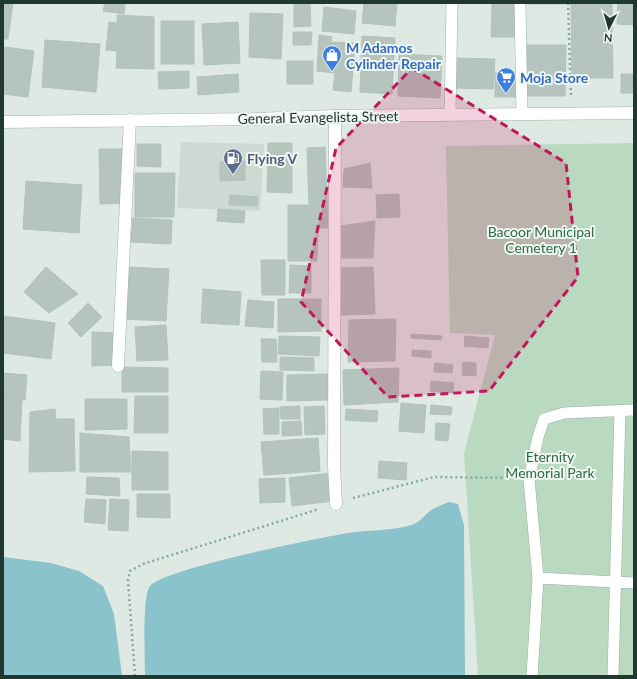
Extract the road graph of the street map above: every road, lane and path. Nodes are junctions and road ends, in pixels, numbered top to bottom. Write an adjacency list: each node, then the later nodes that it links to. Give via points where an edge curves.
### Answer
1 (452, 3): 7 (lane)
2 (520, 3): 5 (lane)
3 (568, 3): 6 (path)
4 (634, 113): 6 (main road, General Evangelista Street)
5 (522, 114): 6 (main road, General Evangelista Street); 7 (main road, General Evangelista Street)
6 (571, 114)
7 (450, 115): 8 (main road, General Evangelista Street)
8 (336, 116): 9 (main road, General Evangelista Street); 15 (main road)
9 (130, 120): 10 (main road, General Evangelista Street); 11 (main road)
10 (3, 122)
11 (118, 366)
12 (620, 410): 13 (lane); 14 (lane, via 564,413 544,418); 17 (lane)
13 (634, 410)
14 (530, 479): 15 (path, via 434,477); 16 (lane)
15 (336, 504): 19 (path, via 130,570 128,580)
16 (538, 578): 17 (lane); 20 (lane)
17 (616, 582): 18 (lane); 21 (lane)
18 (634, 583)
19 (135, 676)
20 (532, 676)
21 (613, 676)

